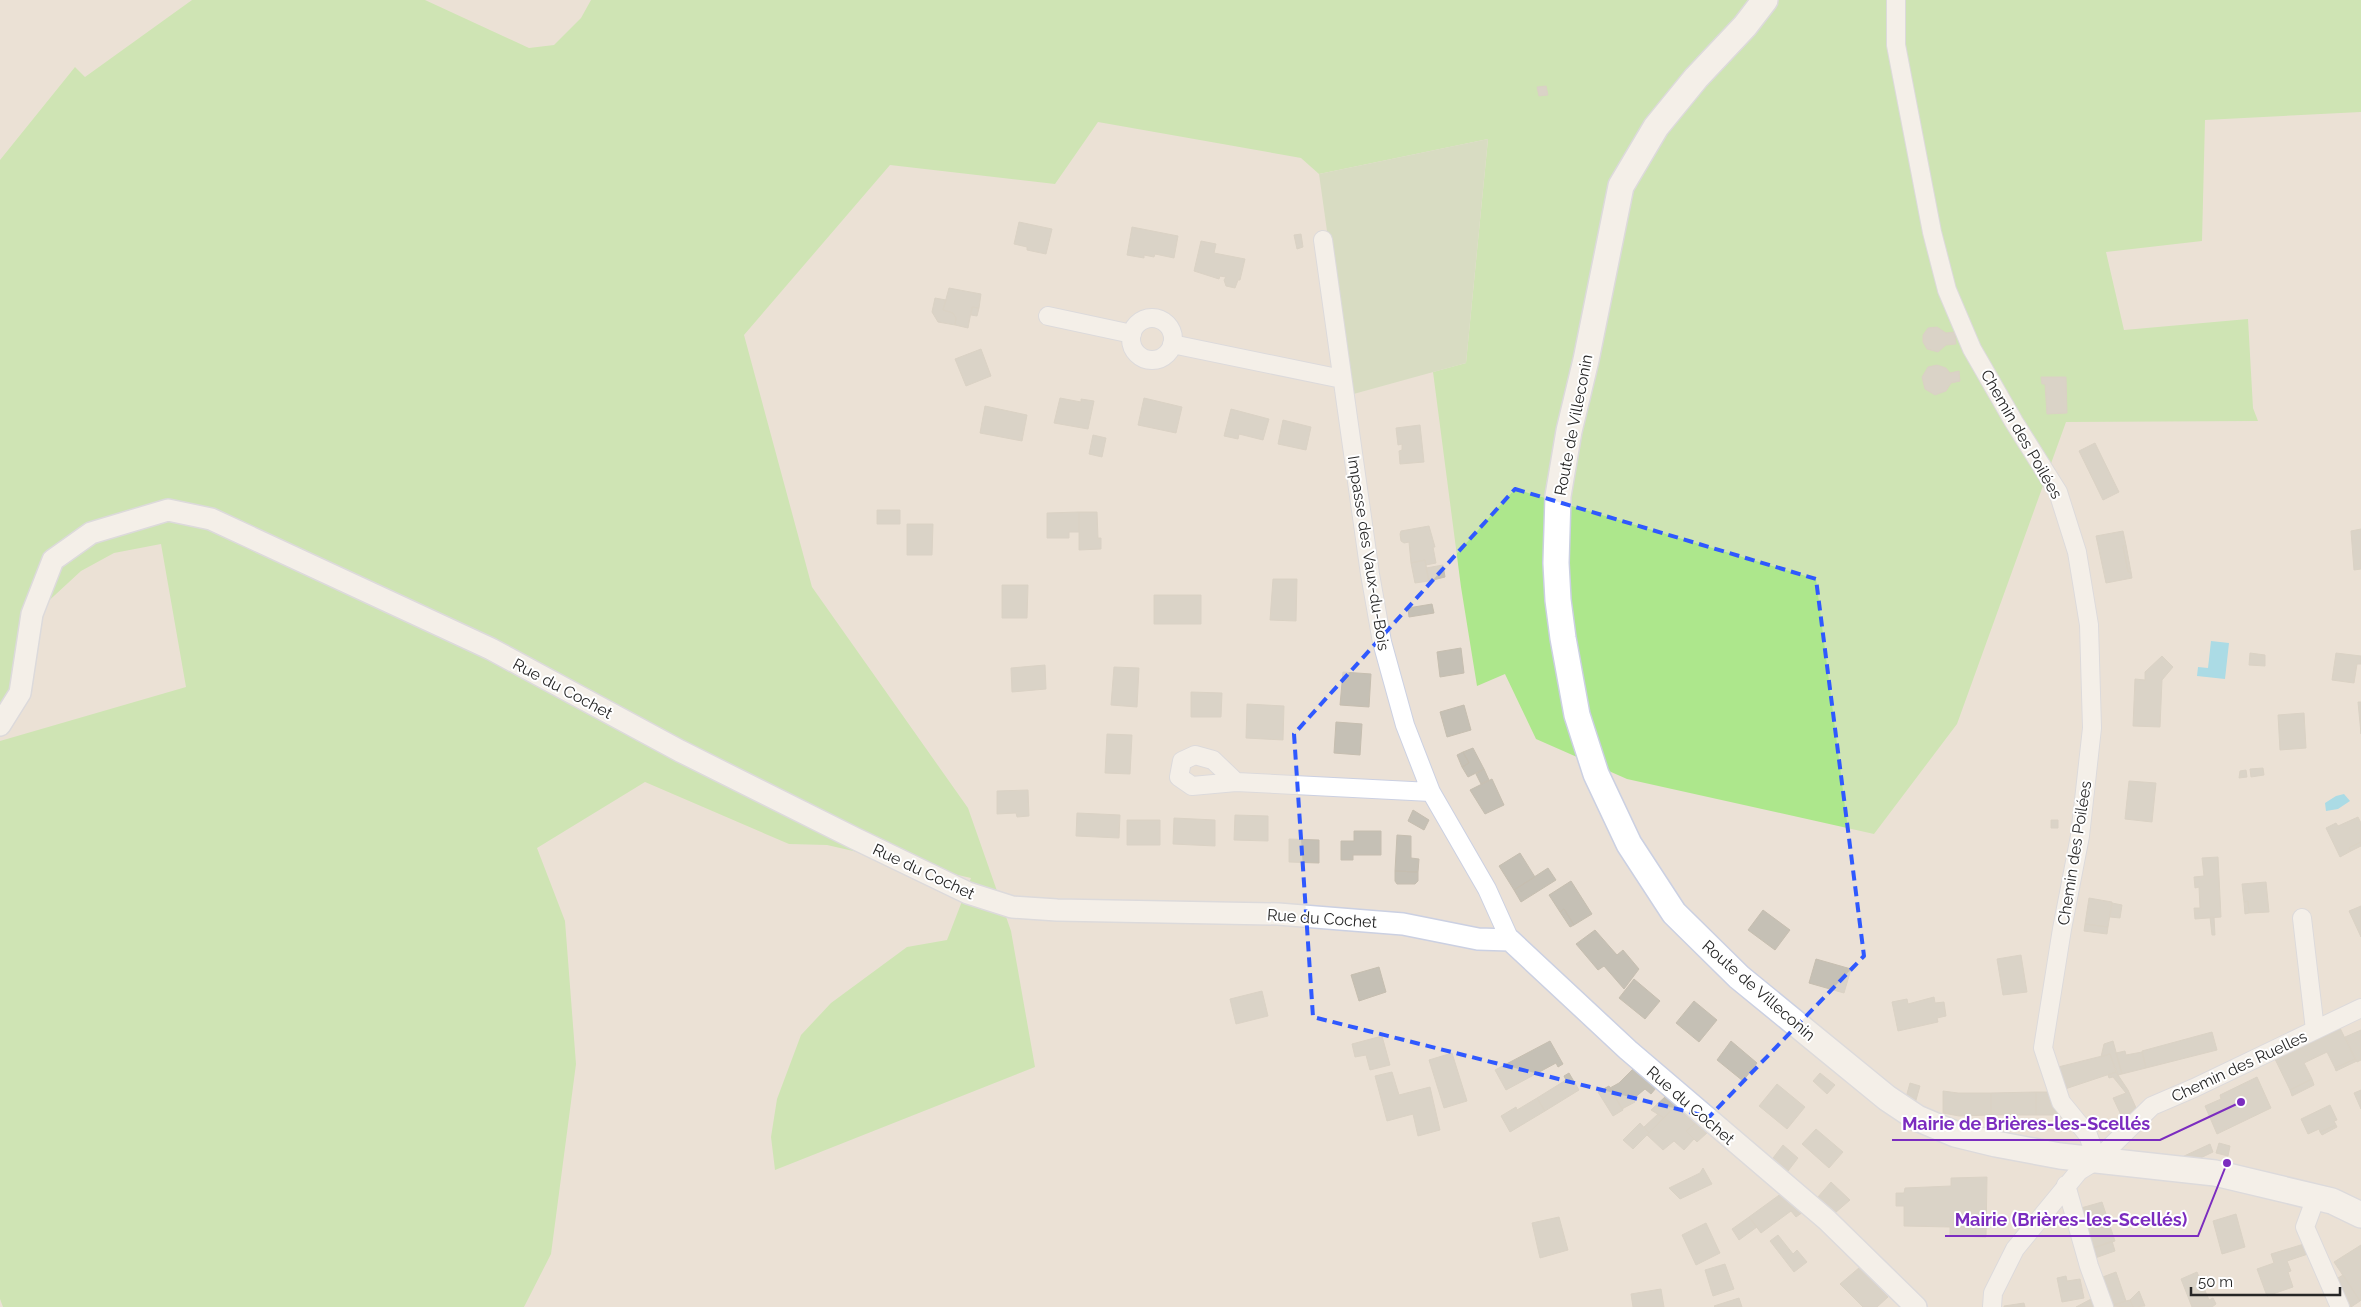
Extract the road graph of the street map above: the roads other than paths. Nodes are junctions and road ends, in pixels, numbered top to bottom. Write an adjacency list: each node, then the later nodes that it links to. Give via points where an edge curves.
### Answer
1 (1764, 0): 15 (main road, Route de Villeconin, via 1656,128 1621,186 1558,496 1558,600 1577,715 1596,774 1629,844 1674,913 1739,977 1886,1098 1917,1118 1955,1134 1996,1144)
2 (1896, 0): 15 (street, Chemin des Poilées, via 1896,45 1932,232 1947,290 1975,354 2058,492 2078,561 2089,625 2092,728 2080,836 2043,1048 2061,1102 2088,1134)
3 (1323, 240): 7 (street, Impasse des Vaux-du-Bois)
4 (1048, 316): 5 (street)
5 (1132, 334): 6 (street, via 1138,354 1151,359 1164,355); 6 (street, via 1138,323 1157,318 1168,325)
6 (1172, 344): 7 (street)
7 (1342, 379): 10 (street, Impasse des Vaux-du-Bois, via 1382,642 1405,725)
8 (0, 725): 12 (street, Rue du Cochet, via 20,693 32,614 53,560 90,533 168,510 212,519 491,649 680,751 968,893 1012,907 1278,914 1403,924 1478,939)
9 (1236, 782): 10 (street)
10 (1431, 792): 12 (street, Impasse des Vaux-du-Bois, via 1487,889)
11 (2302, 918): 14 (street, Chemin des Ruelles)
12 (1510, 940): 19 (street, Rue du Cochet, via 1628,1050 1827,1220)
13 (2361, 1008): 14 (street, Chemin des Ruelles)
14 (2315, 1030): 15 (street, Chemin des Ruelles, via 2152,1106)
15 (2097, 1160): 16 (street, Chemin des Ruelles, via 2079,1171); 17 (main road, Route de Villeconin, via 2215,1174)
16 (2066, 1185): 20 (street, Chemin des Ruelles, via 2014,1249 1993,1293); 21 (street)
17 (2316, 1197): 18 (main road, Route de Villeconin); 22 (street, via 2305,1227)
18 (2361, 1214)
19 (1916, 1307)
20 (1992, 1307)
21 (2104, 1307)
22 (2340, 1307)

